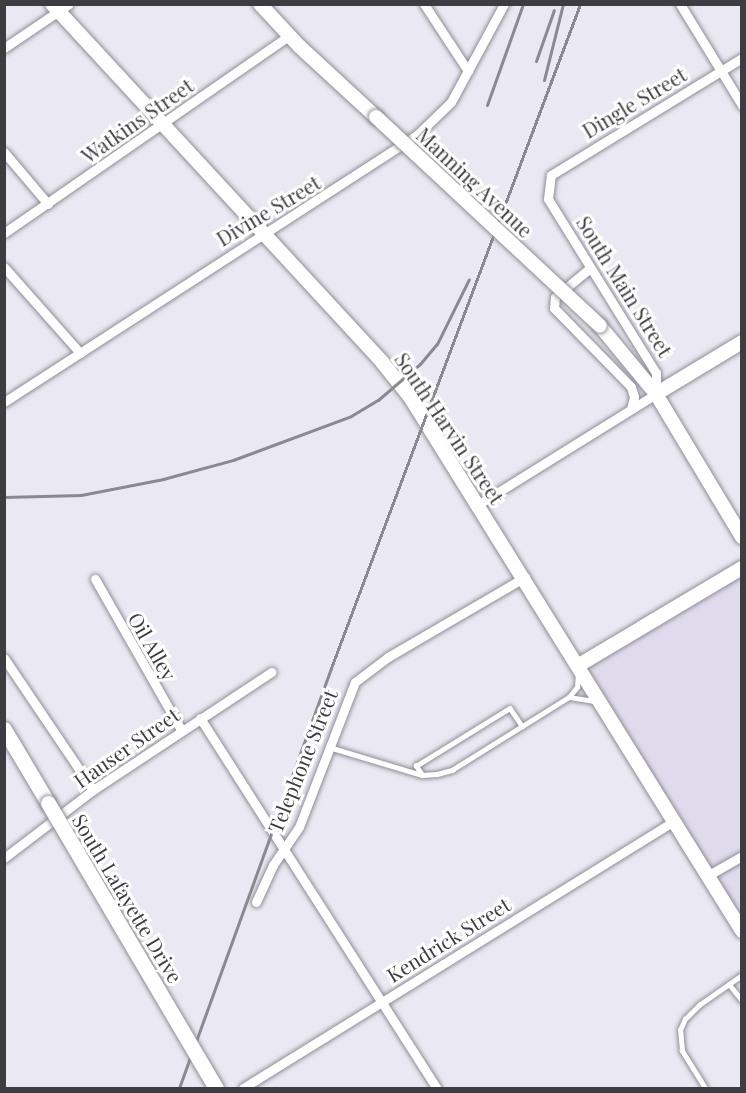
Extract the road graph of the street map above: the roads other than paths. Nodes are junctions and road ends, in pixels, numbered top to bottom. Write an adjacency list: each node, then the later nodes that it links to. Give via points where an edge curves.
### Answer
1 (260, 4): 6 (street, Manning Avenue)
2 (424, 4): 10 (street)
3 (504, 4): 10 (street, Divine Street)
4 (680, 4): 9 (street)
5 (60, 7): 7 (street); 12 (street, South Harvin Street)
6 (289, 36): 12 (street, Watkins Street); 22 (street, Manning Avenue, bridge, via 600,326)
7 (4, 48)
8 (741, 58): 9 (street, Dingle Street)
9 (720, 70): 11 (street); 14 (street, Dingle Street, via 555,171)
10 (468, 71): 17 (street, Divine Street, via 451,102 417,135)
11 (741, 105)
12 (161, 125): 15 (street, Watkins Street); 17 (street, South Harvin Street)
13 (4, 152): 15 (street)
14 (549, 180): 19 (street, South Main Street, via 548,199)
15 (48, 204): 16 (street, Watkins Street)
16 (4, 233)
17 (262, 235): 21 (street, Divine Street); 25 (street, South Harvin Street, via 394,376)
18 (4, 267): 21 (street)
19 (590, 268): 22 (street, South Main Street, via 656,373); 24 (street, via 555,297 554,308 631,387)
20 (741, 342): 22 (street)
21 (80, 352): 23 (street, Divine Street)
22 (656, 394): 24 (street); 26 (street, South Main Street)
23 (4, 402)
24 (631, 409): 25 (street)
25 (479, 504): 28 (street, South Harvin Street)
26 (741, 537)
27 (741, 568): 31 (street)
28 (525, 577): 31 (street, South Harvin Street); 39 (street, Telephone Street, via 388,657 355,682)
29 (94, 579): 38 (street, Oil Alley)
30 (4, 658): 41 (street)
31 (579, 665): 33 (lane, via 577,687); 34 (street, South Harvin Street)
32 (271, 672): 35 (street, Hauser Street)
33 (569, 698): 34 (lane, via 586,698); 36 (lane)
34 (603, 705): 42 (street, South Harvin Street)
35 (200, 718): 38 (street, Hauser Street); 43 (street)
36 (522, 726): 40 (lane, via 452,770); 40 (lane, via 510,708 416,766)
37 (4, 729): 53 (main road, South Lafayette Drive, bridge)
38 (181, 730): 41 (street, Hauser Street)
39 (329, 747): 40 (lane); 43 (street, Telephone Street, via 299,827)
40 (422, 775)
41 (93, 790): 45 (street, Hauser Street)
42 (674, 821): 46 (street, South Harvin Street); 51 (street, Kendrick Street)
43 (285, 849): 47 (street, Telephone Street); 51 (street)
44 (741, 856): 46 (street)
45 (4, 858)
46 (708, 876): 48 (street, South Harvin Street)
47 (256, 902)
48 (741, 931)
49 (741, 975): 50 (lane)
50 (729, 984): 52 (lane); 56 (lane, via 685,1018 680,1030 682,1051)
51 (383, 1000): 54 (street, Kendrick Street); 55 (street)
52 (741, 1000)
53 (216, 1089)
54 (243, 1089)
55 (437, 1089)
56 (705, 1089)

